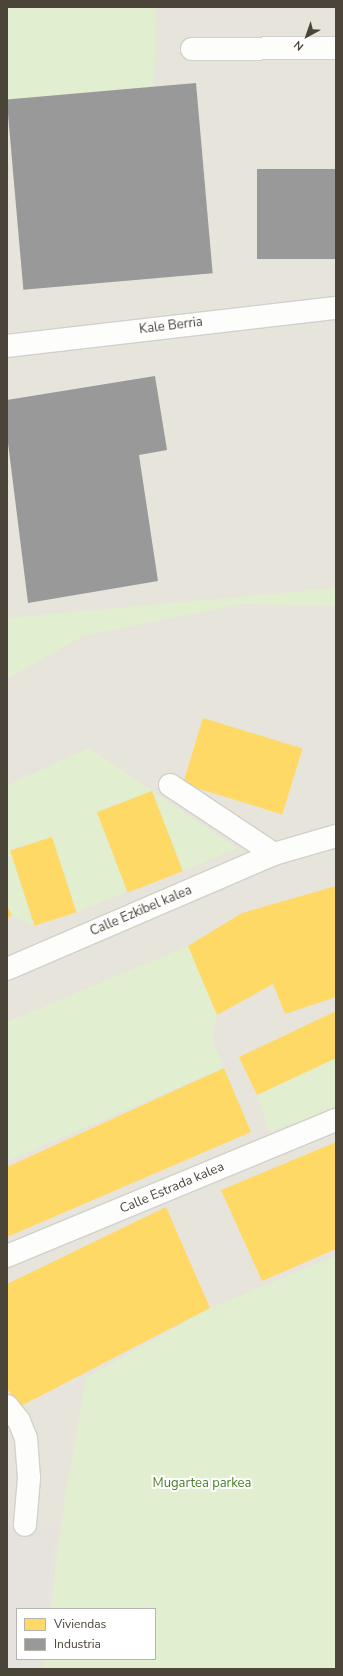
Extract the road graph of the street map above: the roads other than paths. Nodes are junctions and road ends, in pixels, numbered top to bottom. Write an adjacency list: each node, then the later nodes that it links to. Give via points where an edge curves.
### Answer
1 (336, 48): 2 (street)
2 (192, 49)
3 (336, 308): 4 (street, Kale Berria)
4 (7, 346)
5 (170, 785): 7 (street)
6 (336, 836): 7 (street, Calle Ezkibel kalea)
7 (274, 854): 8 (street, Calle Ezkibel kalea)
8 (7, 969)
9 (336, 1120): 10 (street, Calle Estrada kalea)
10 (7, 1256)
11 (7, 1406): 12 (street, via 19,1421)
12 (16, 1435): 13 (street, via 29,1478)
13 (25, 1526)

